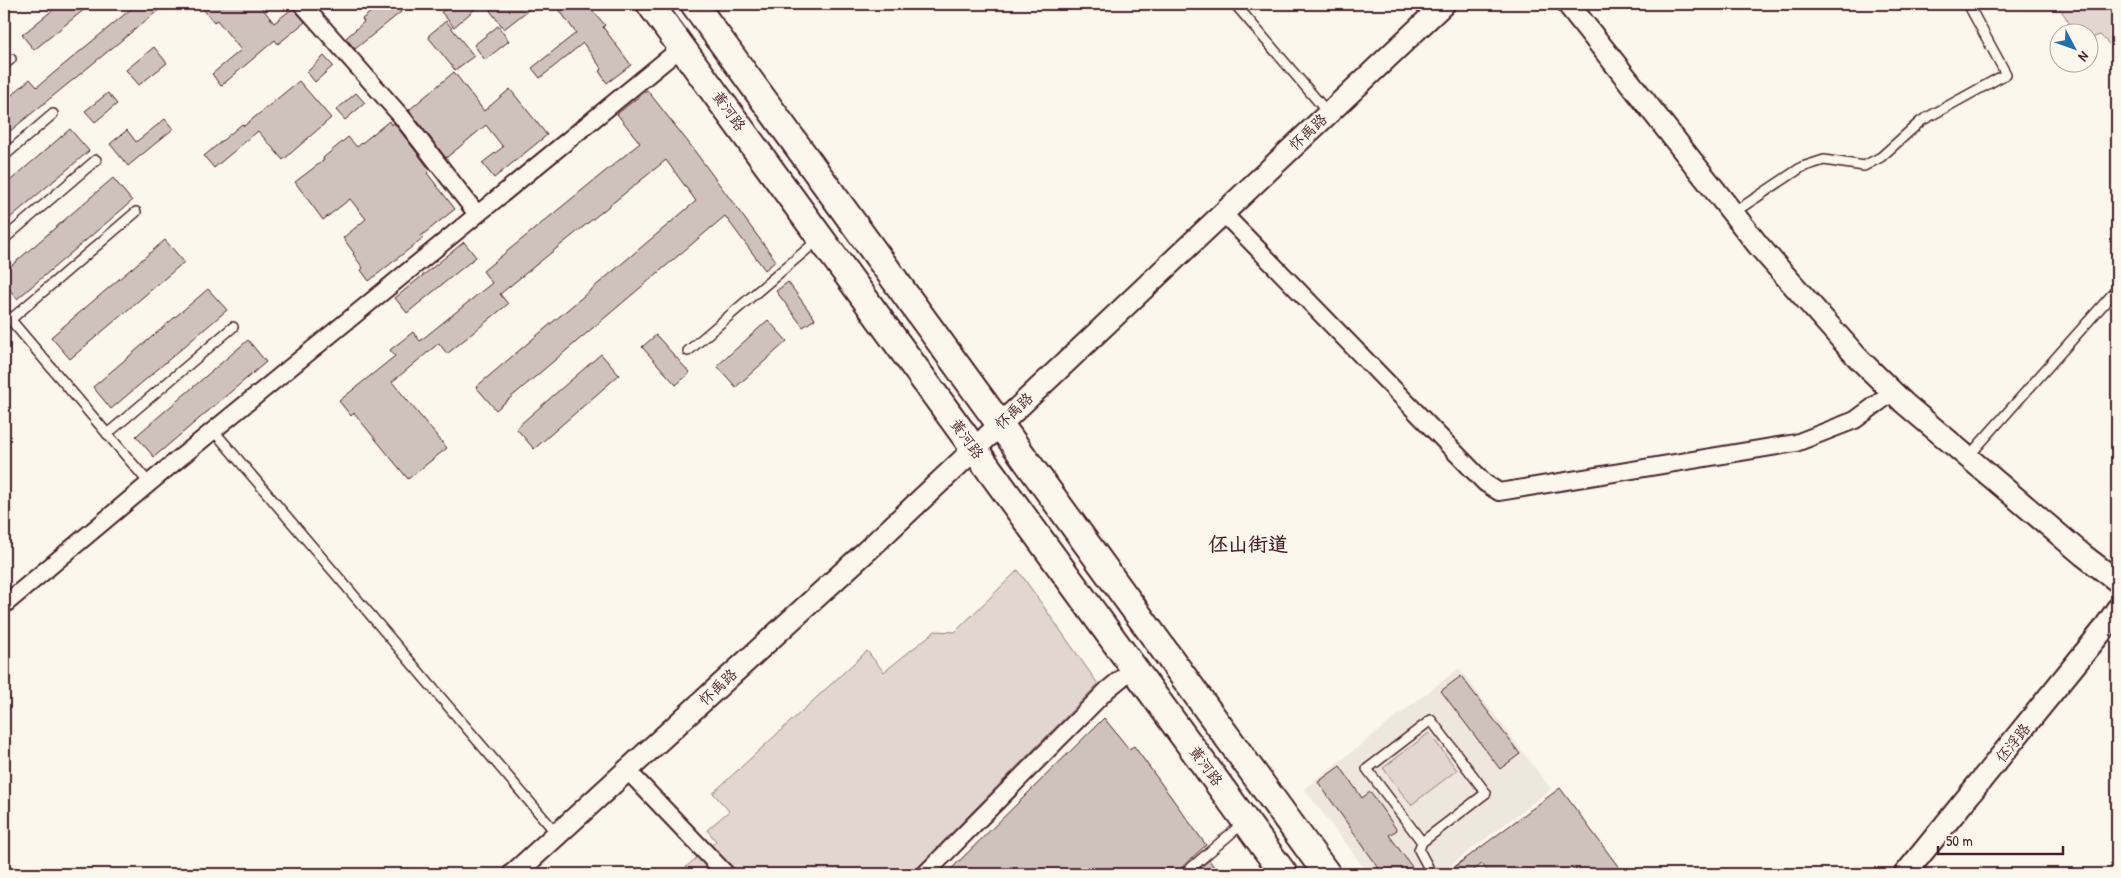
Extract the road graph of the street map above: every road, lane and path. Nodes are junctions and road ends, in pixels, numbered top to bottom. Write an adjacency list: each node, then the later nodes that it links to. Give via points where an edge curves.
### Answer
1 (302, 4): 18 (street, via 401,116)
2 (650, 4): 8 (main road, 黄河路)
3 (694, 4): 26 (main road)
4 (1235, 4): 12 (lane)
5 (1444, 4): 12 (street, 怀禹路)
6 (1568, 4): 17 (street)
7 (1968, 4): 17 (lane, via 2006,74 1921,121 1881,157 1864,166 1824,160 1802,167)
8 (682, 47): 18 (street); 19 (main road, 黄河路)
9 (11, 59): 10 (lane)
10 (4, 65)
11 (53, 114): 13 (lane)
12 (1328, 114): 16 (street, 怀禹路)
13 (4, 156)
14 (96, 160): 20 (lane)
15 (136, 212): 22 (lane)
16 (1223, 213): 25 (street, via 1478,476 1499,492 1796,443 1855,420); 26 (street, 怀禹路)
17 (1733, 213): 25 (street, via 1857,357)
18 (477, 214): 27 (street)
19 (821, 238): 24 (lane); 29 (main road, 黄河路)
20 (4, 239)
21 (2117, 289): 30 (lane)
22 (7, 316): 28 (lane)
23 (233, 327): 28 (lane)
24 (688, 351)
25 (1893, 392): 30 (street)
26 (1000, 424): 29 (street, 怀禹路); 45 (main road)
27 (213, 430): 31 (street); 38 (lane)
28 (107, 434): 31 (lane)
29 (974, 449): 35 (main road, 黄河路); 36 (street, 怀禹路)
30 (1968, 457): 32 (street)
31 (149, 483): 33 (street)
32 (2117, 581)
33 (4, 605)
34 (2117, 609): 47 (street, 伾浮路)
35 (1134, 668): 37 (main road, 黄河路); 42 (street, via 1107,690)
36 (628, 770): 38 (street, 怀禹路); 41 (street)
37 (1245, 821): 43 (lane); 44 (main road, 黄河路)
38 (557, 834): 40 (street, 怀禹路)
39 (1422, 842): 39 (lane, via 1367,769 1430,720 1486,793); 46 (lane, via 1419,850 1428,867)
40 (514, 874)
41 (726, 874)
42 (925, 874)
43 (1184, 874)
44 (1284, 874)
45 (1327, 874)
46 (1426, 874)
47 (1905, 874)

